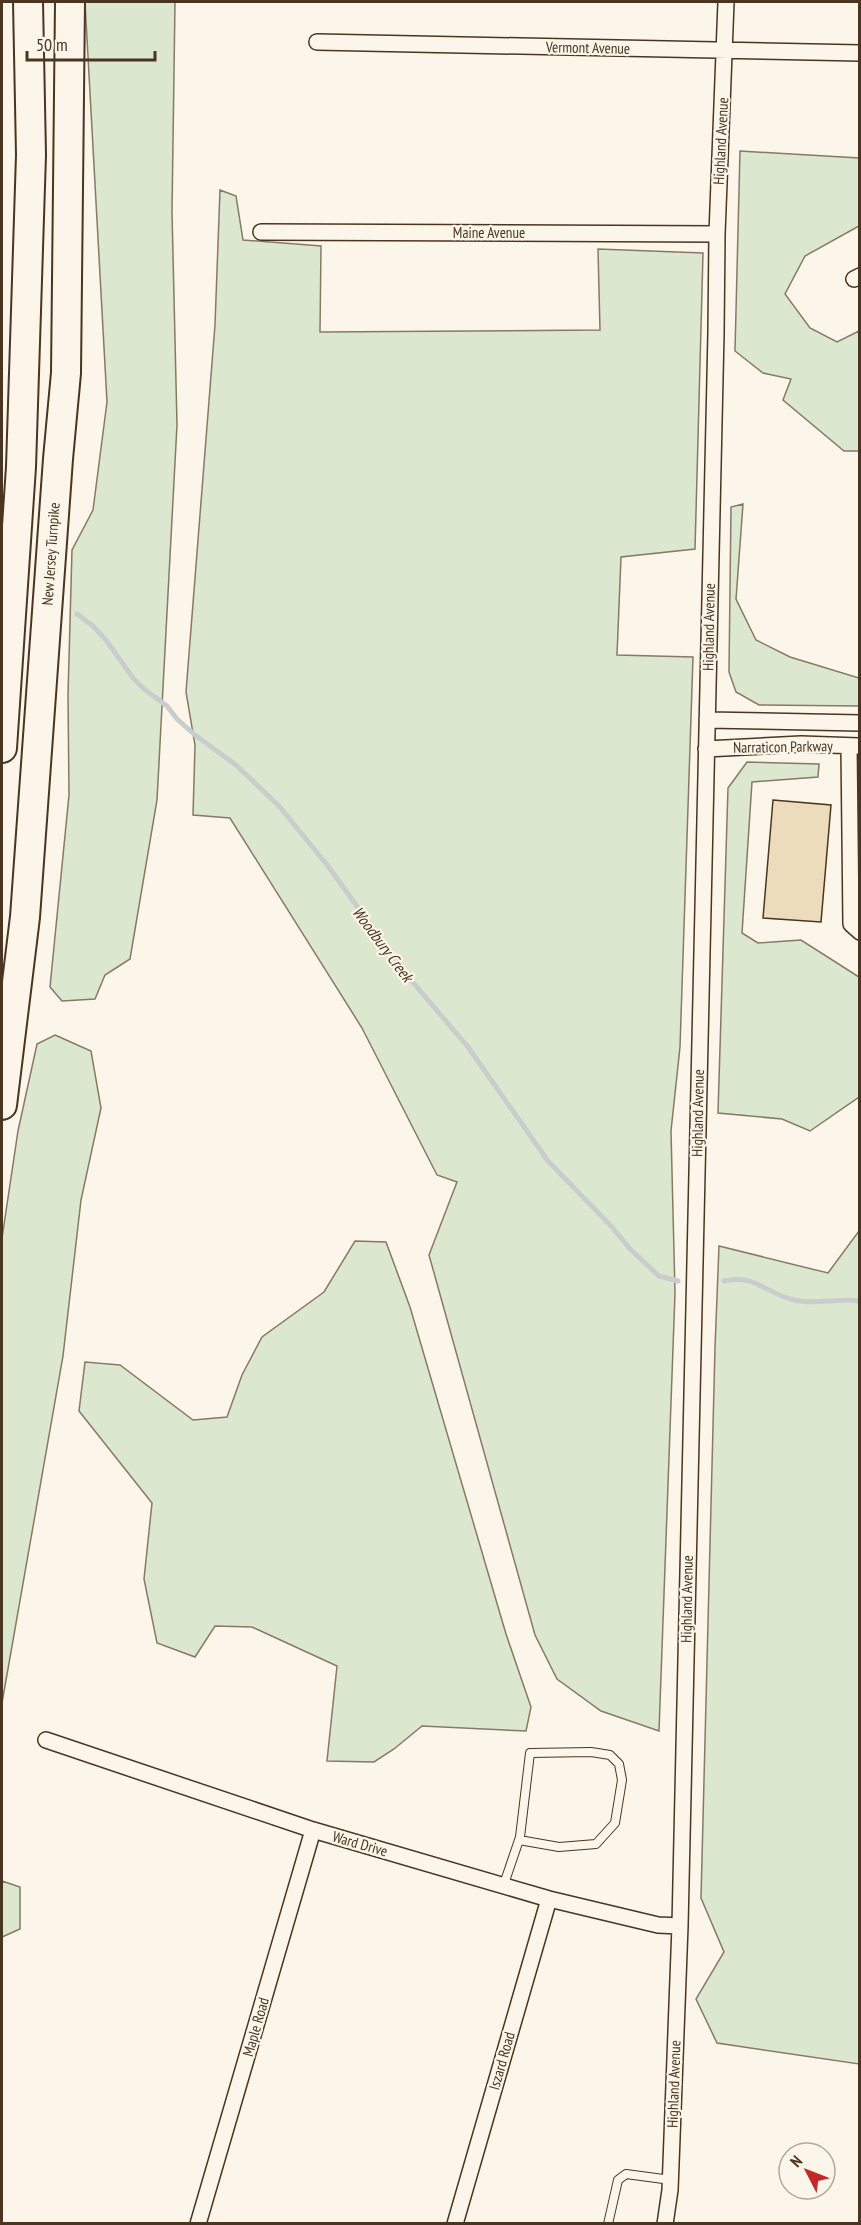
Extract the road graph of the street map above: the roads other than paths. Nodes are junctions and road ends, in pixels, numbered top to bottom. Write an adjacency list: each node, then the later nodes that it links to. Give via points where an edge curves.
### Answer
1 (28, 2): 12 (highway, via 31,155 22,456)
2 (70, 2): 16 (highway, New Jersey Turnpike, via 66,373 26,917)
3 (726, 2): 5 (street, Highland Avenue)
4 (317, 42): 5 (street, Vermont Avenue)
5 (725, 51): 6 (street, Vermont Avenue); 8 (street, Highland Avenue)
6 (860, 54)
7 (261, 232): 8 (street, Maine Avenue)
8 (717, 234): 9 (street, Highland Avenue)
9 (706, 720): 10 (street, Narraticon Parkway); 13 (street, Highland Avenue)
10 (860, 723)
11 (854, 746): 13 (street, Narraticon Parkway, via 801,744); 14 (street)
12 (2, 748)
13 (706, 750): 22 (street, Highland Avenue)
14 (856, 884): 15 (street, via 851,924)
15 (860, 932)
16 (2, 1105)
17 (46, 1740): 18 (street, Ward Drive)
18 (313, 1830): 20 (street, Ward Drive); 24 (street, Maple Road)
19 (519, 1840): 19 (lane, via 530,1753 591,1752 610,1755 619,1764 622,1780 615,1823 596,1844 559,1847); 20 (lane)
20 (504, 1884): 21 (street, Ward Drive)
21 (549, 1899): 22 (street, Ward Drive, via 658,1925); 25 (street, Iszard Road)
22 (680, 1926): 23 (street, Highland Avenue)
23 (671, 2180): 26 (lane, via 626,2174 618,2180); 27 (street, Highland Avenue)
24 (198, 2223)
25 (455, 2223)
26 (608, 2223)
27 (665, 2223)

